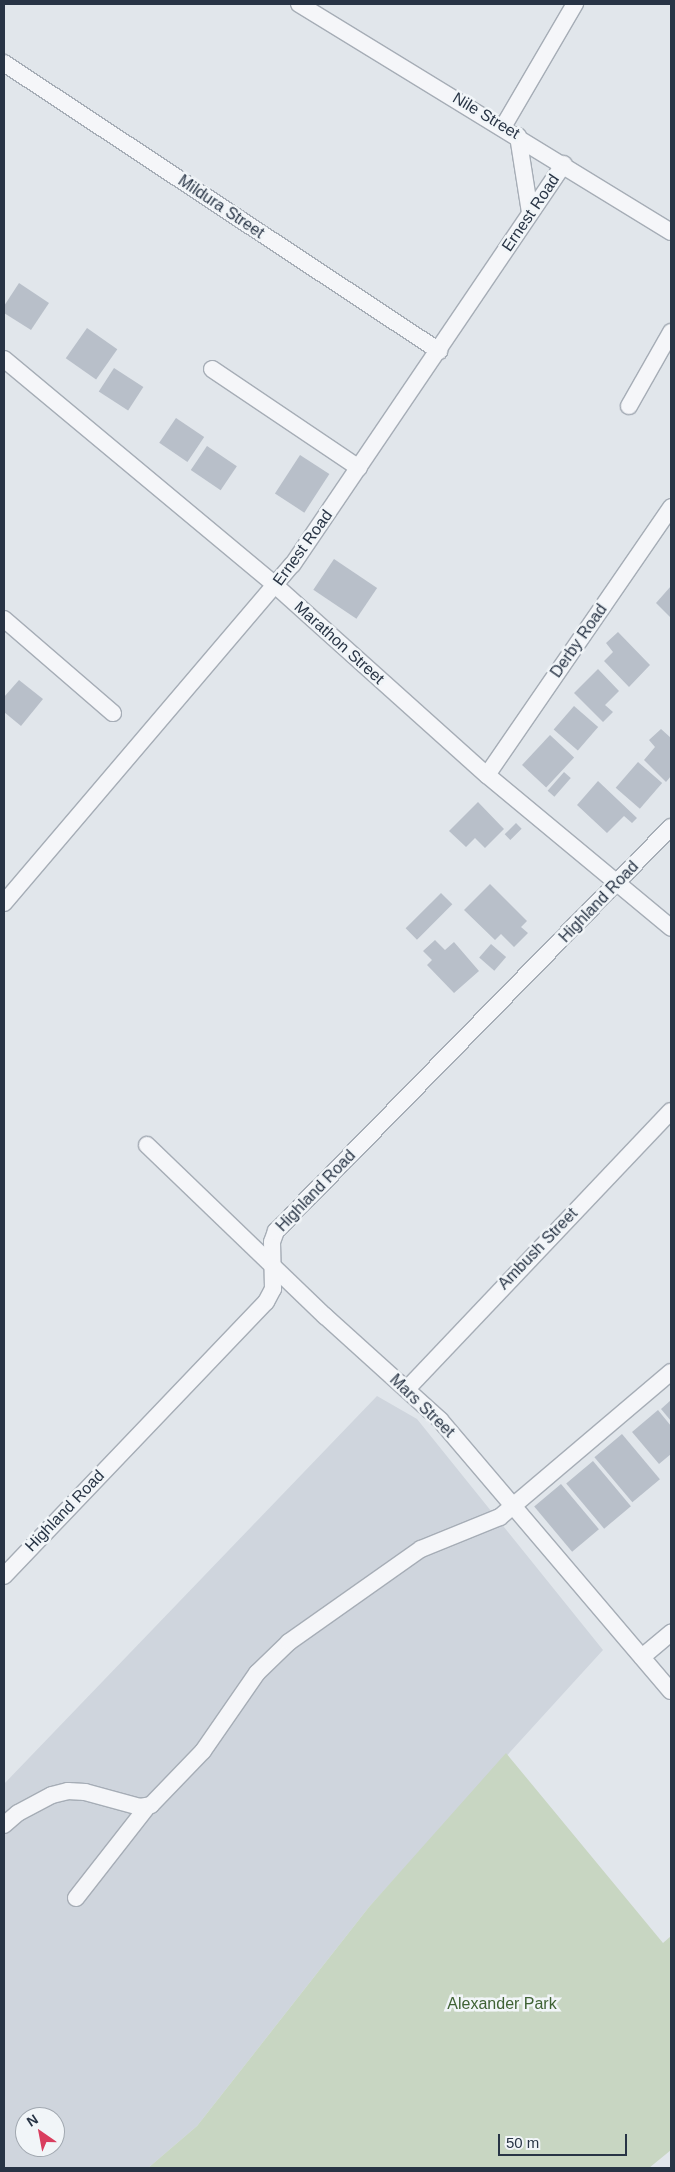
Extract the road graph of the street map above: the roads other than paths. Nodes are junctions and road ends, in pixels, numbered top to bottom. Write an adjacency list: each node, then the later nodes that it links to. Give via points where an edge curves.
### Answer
1 (299, 4): 4 (street, Nile Street)
2 (575, 4): 4 (street)
3 (4, 63): 10 (street, Mildura Street)
4 (503, 127): 5 (street, Nile Street)
5 (518, 136): 6 (street, Nile Street); 7 (street)
6 (564, 164): 7 (street, Ernest Road); 8 (street, Nile Street)
7 (530, 214): 10 (street, Ernest Road)
8 (671, 232)
9 (671, 332): 13 (street)
10 (439, 352): 14 (street, Ernest Road)
11 (4, 359): 16 (street, Marathon Street)
12 (212, 370): 14 (street)
13 (629, 406)
14 (359, 468): 16 (street, Ernest Road)
15 (671, 507): 19 (street, Derby Road)
16 (276, 586): 19 (street, Marathon Street); 22 (street, Ernest Road)
17 (4, 620): 18 (street)
18 (113, 712)
19 (487, 775): 21 (street, Marathon Street)
20 (671, 827): 21 (street, Highland Road)
21 (619, 883): 23 (street, Marathon Street); 26 (street, Highland Road, via 276,1231 272,1242)
22 (6, 897)
23 (671, 928)
24 (671, 1111): 28 (street, Ambush Street)
25 (147, 1145): 26 (street, Mars Street)
26 (274, 1268): 28 (street, Mars Street); 30 (street, Highland Road, via 273,1288 260,1308)
27 (671, 1372): 29 (street)
28 (407, 1389): 29 (street, Mars Street, via 440,1420)
29 (513, 1505): 32 (street, Mars Street); 34 (street, via 483,1526 421,1549 289,1642 242,1691 191,1765 161,1799)
30 (4, 1576)
31 (671, 1633): 32 (street)
32 (642, 1657): 33 (street, Mars Street)
33 (671, 1691)
34 (148, 1806): 35 (street, via 68,1791 52,1795 18,1813); 36 (street)
35 (4, 1825)
36 (76, 1898)

